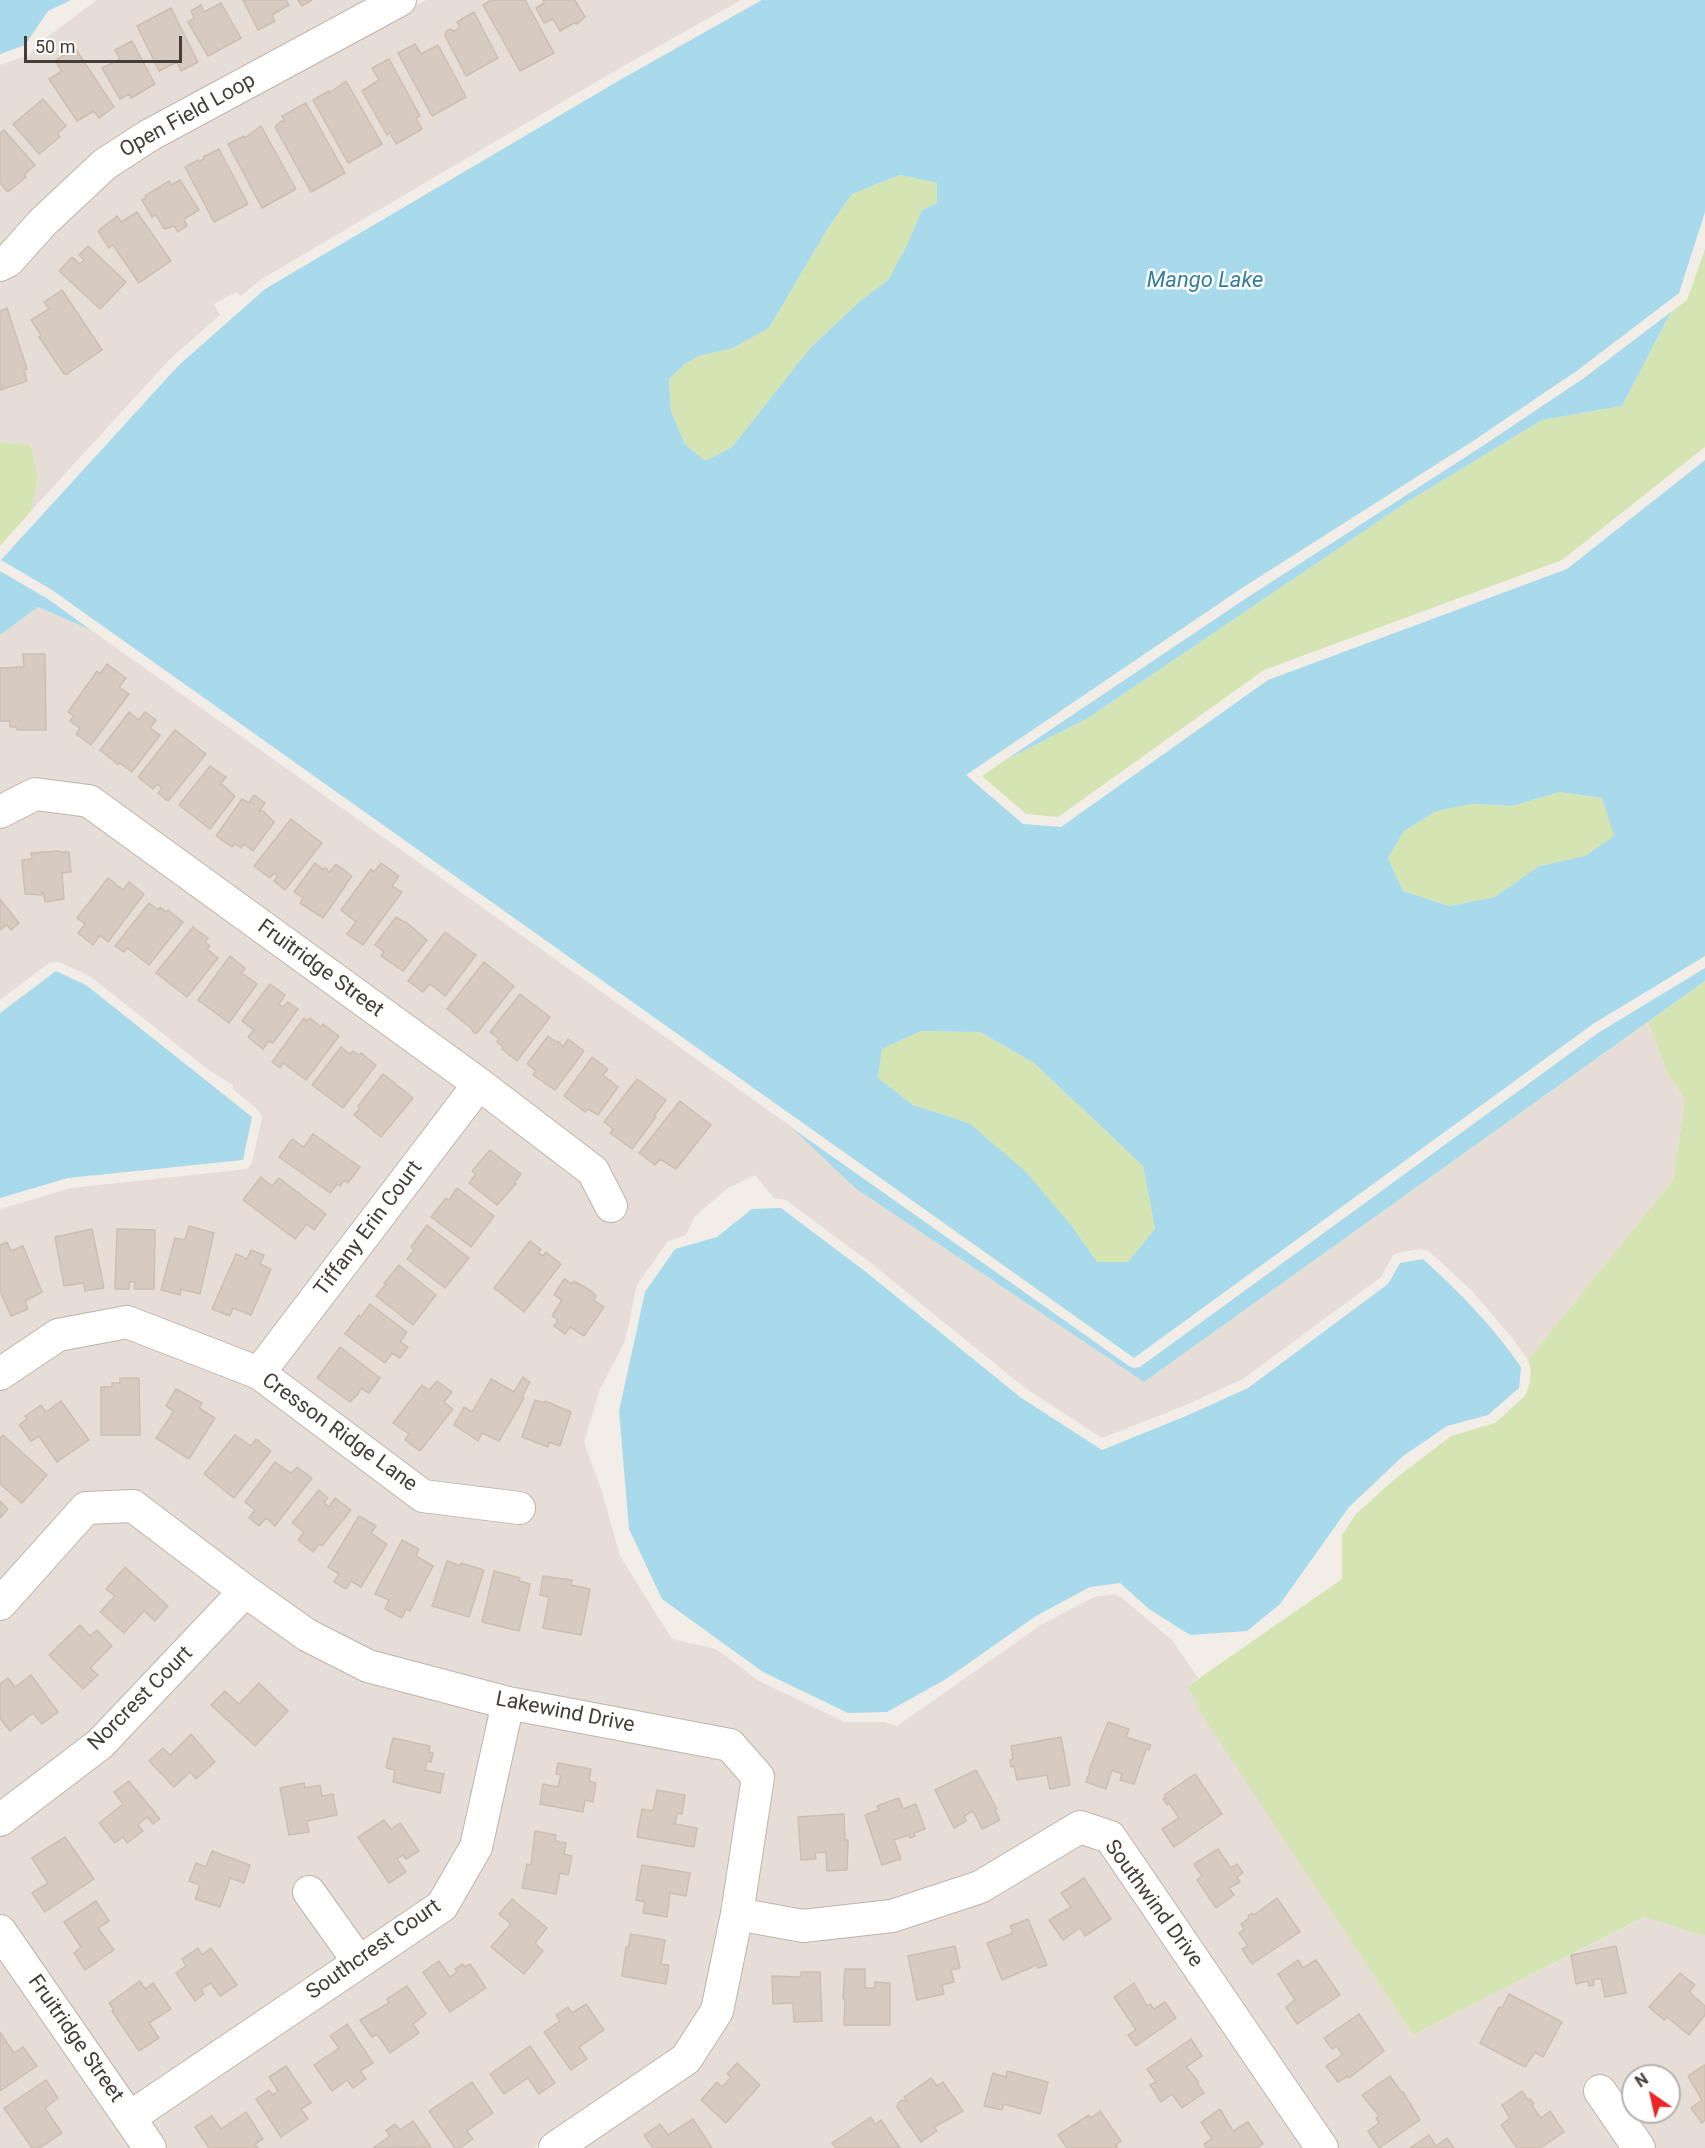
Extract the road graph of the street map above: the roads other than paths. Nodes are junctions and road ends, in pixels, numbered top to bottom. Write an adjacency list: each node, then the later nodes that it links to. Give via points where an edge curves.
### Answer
1 (400, 0): 2 (street, Open Field Loop, via 114,158 43,222 8,261)
2 (0, 264)
3 (0, 812): 4 (street, Fruitridge Street, via 35,794 89,801)
4 (480, 1084): 5 (street, Fruitridge Street, via 593,1171); 6 (street, Tiffany Erin Court)
5 (611, 1206)
6 (259, 1373): 7 (street, Cresson Ridge Lane, via 127,1322 58,1335); 8 (street, Cresson Ridge Lane, via 423,1496)
7 (0, 1374)
8 (519, 1508)
9 (245, 1591): 10 (street, Lakewind Drive, via 133,1506 86,1508); 11 (street, Lakewind Drive, via 307,1635 368,1666); 12 (street, Norcrest Court, via 100,1744)
10 (0, 1604)
11 (508, 1703): 14 (street, Lakewind Drive, via 730,1744 758,1777); 16 (street, Southcrest Court, via 476,1847 442,1906)
12 (0, 1820)
13 (309, 1892): 16 (street)
14 (737, 1914): 20 (street, Lakewind Drive, via 717,2011 686,2059); 21 (street, Southwind Drive, via 803,1926 892,1916 980,1887 1080,1827 1110,1837)
15 (0, 1931): 18 (street, Fruitridge Street)
16 (359, 1962): 18 (street, Southcrest Court)
17 (1600, 2091): 22 (street)
18 (129, 2118): 19 (street, Fruitridge Street)
19 (150, 2148)
20 (555, 2148)
21 (1322, 2148)
22 (1639, 2148)

